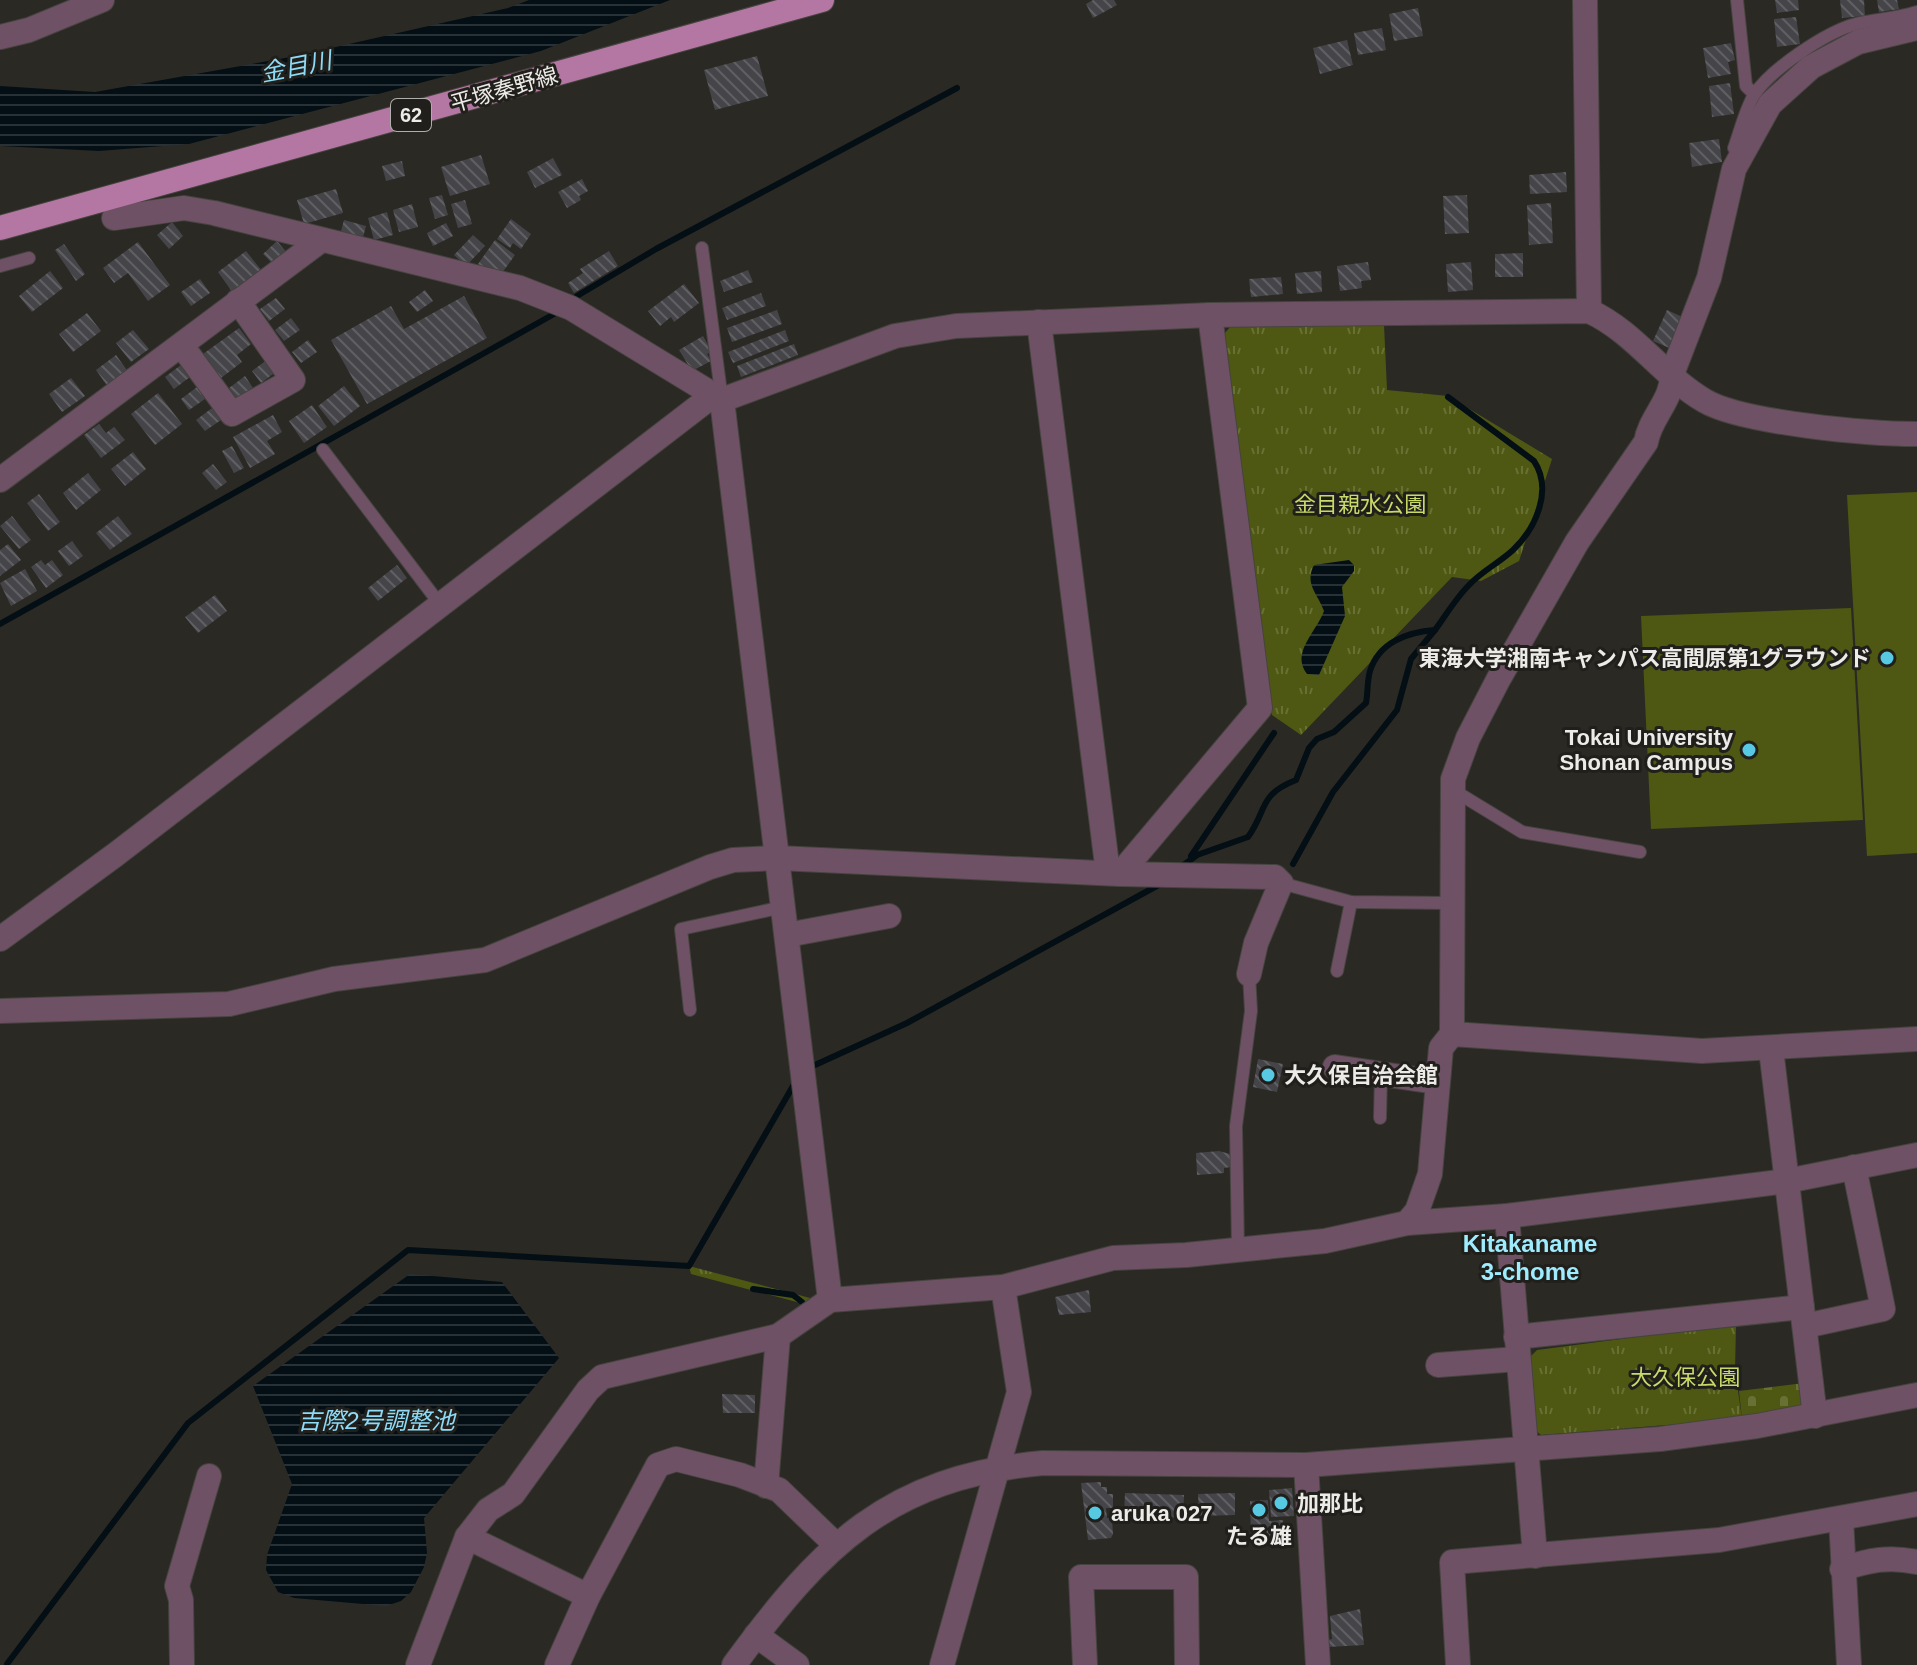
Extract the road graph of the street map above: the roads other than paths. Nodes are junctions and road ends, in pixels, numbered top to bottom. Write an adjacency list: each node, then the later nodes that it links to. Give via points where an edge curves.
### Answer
1 (102, 0): 5 (street)
2 (822, 0): 12 (main road, 平塚秦野線 / 62)
3 (1585, 0): 18 (street)
4 (1737, 0): 9 (lane, via 1746,86)
5 (44, 12): 8 (street)
6 (1917, 12): 9 (lane, via 1857,24 1826,37)
7 (1917, 28): 10 (street, via 1858,42 1811,67 1770,104)
8 (0, 37)
9 (1754, 94): 10 (lane, via 1730,160)
10 (1734, 169): 22 (street, via 1709,278)
11 (114, 218): 13 (street, via 184,208)
12 (0, 228)
13 (320, 241): 17 (street); 23 (street, via 520,288 571,308)
14 (702, 248): 23 (lane)
15 (29, 258): 16 (lane)
16 (0, 266)
17 (238, 301): 21 (street); 21 (street, via 293,380 232,414)
18 (1589, 311): 19 (street); 22 (street, via 1613,322)
19 (1210, 315): 20 (street); 31 (street, via 1260,708)
20 (1039, 322): 23 (street, via 956,326 895,336); 31 (street)
21 (182, 346): 26 (street)
22 (1672, 374): 24 (street, via 1706,402 1764,418); 28 (street, via 1673,388 1646,442 1577,542 1492,692 1468,738)
23 (722, 400): 27 (street, via 707,400); 30 (street)
24 (1917, 434)
25 (323, 450): 27 (lane)
26 (0, 480)
27 (439, 603): 38 (street)
28 (1453, 790): 29 (lane, via 1522,832); 34 (street)
29 (1640, 852)
30 (778, 858): 31 (street); 35 (street); 42 (street, via 710,867 485,960 334,979 229,1004)
31 (1114, 874): 32 (street, via 1275,877)
32 (1281, 883): 33 (lane); 40 (street)
33 (1351, 902): 34 (lane); 39 (lane)
34 (1450, 903): 43 (street)
35 (783, 907): 37 (street); 41 (lane, via 681,929)
36 (889, 916): 37 (street)
37 (787, 935): 57 (street)
38 (0, 939)
39 (1337, 971)
40 (1249, 974): 55 (lane, via 1251,1011 1236,1126)
41 (690, 1010)
42 (0, 1011)
43 (1452, 1034): 45 (street, via 1702,1051); 48 (street, via 1441,1048)
44 (1917, 1039): 45 (street)
45 (1771, 1049): 52 (street)
46 (1335, 1067): 47 (street)
47 (1381, 1073): 48 (street); 49 (lane)
48 (1436, 1082): 54 (street, via 1430,1174)
49 (1380, 1118)
50 (1917, 1155): 51 (street)
51 (1854, 1167): 52 (street); 58 (street, via 1883,1309)
52 (1787, 1181): 53 (street); 58 (street)
53 (1507, 1216): 54 (street); 60 (street)
54 (1407, 1223): 55 (street, via 1325,1241)
55 (1238, 1250): 56 (street, via 1113,1258)
56 (1003, 1287): 57 (street); 66 (street, via 1019,1392)
57 (830, 1300): 59 (street)
58 (1804, 1316): 60 (street); 63 (street)
59 (778, 1336): 68 (street); 71 (street, via 602,1377 513,1494 488,1510)
60 (1517, 1348): 61 (street); 64 (street)
61 (1438, 1365)
62 (1917, 1395): 63 (street)
63 (1815, 1416): 64 (street, via 1660,1439)
64 (1527, 1448): 65 (street); 73 (street)
65 (1306, 1465): 66 (street); 86 (street)
66 (1001, 1467): 72 (street, via 907,1498); 83 (street)
67 (209, 1476): 78 (street, via 177,1586)
68 (766, 1486): 72 (street, via 779,1490); 76 (street, via 676,1459 658,1465)
69 (1917, 1504): 70 (street)
70 (1841, 1519): 73 (street, via 1719,1540); 75 (street)
71 (467, 1537): 76 (street); 79 (street)
72 (835, 1544): 77 (street)
73 (1535, 1556): 87 (street, via 1452,1562)
74 (1917, 1562): 75 (street, via 1896,1557)
75 (1842, 1569): 88 (street)
76 (588, 1596): 80 (street)
77 (756, 1635): 81 (street); 82 (street)
78 (182, 1665)
79 (418, 1665)
80 (557, 1665)
81 (734, 1665)
82 (797, 1665)
83 (942, 1665)
84 (1085, 1665): 85 (street, via 1081,1577 1186,1577)
85 (1187, 1665)
86 (1318, 1665)
87 (1458, 1665)
88 (1849, 1665)

